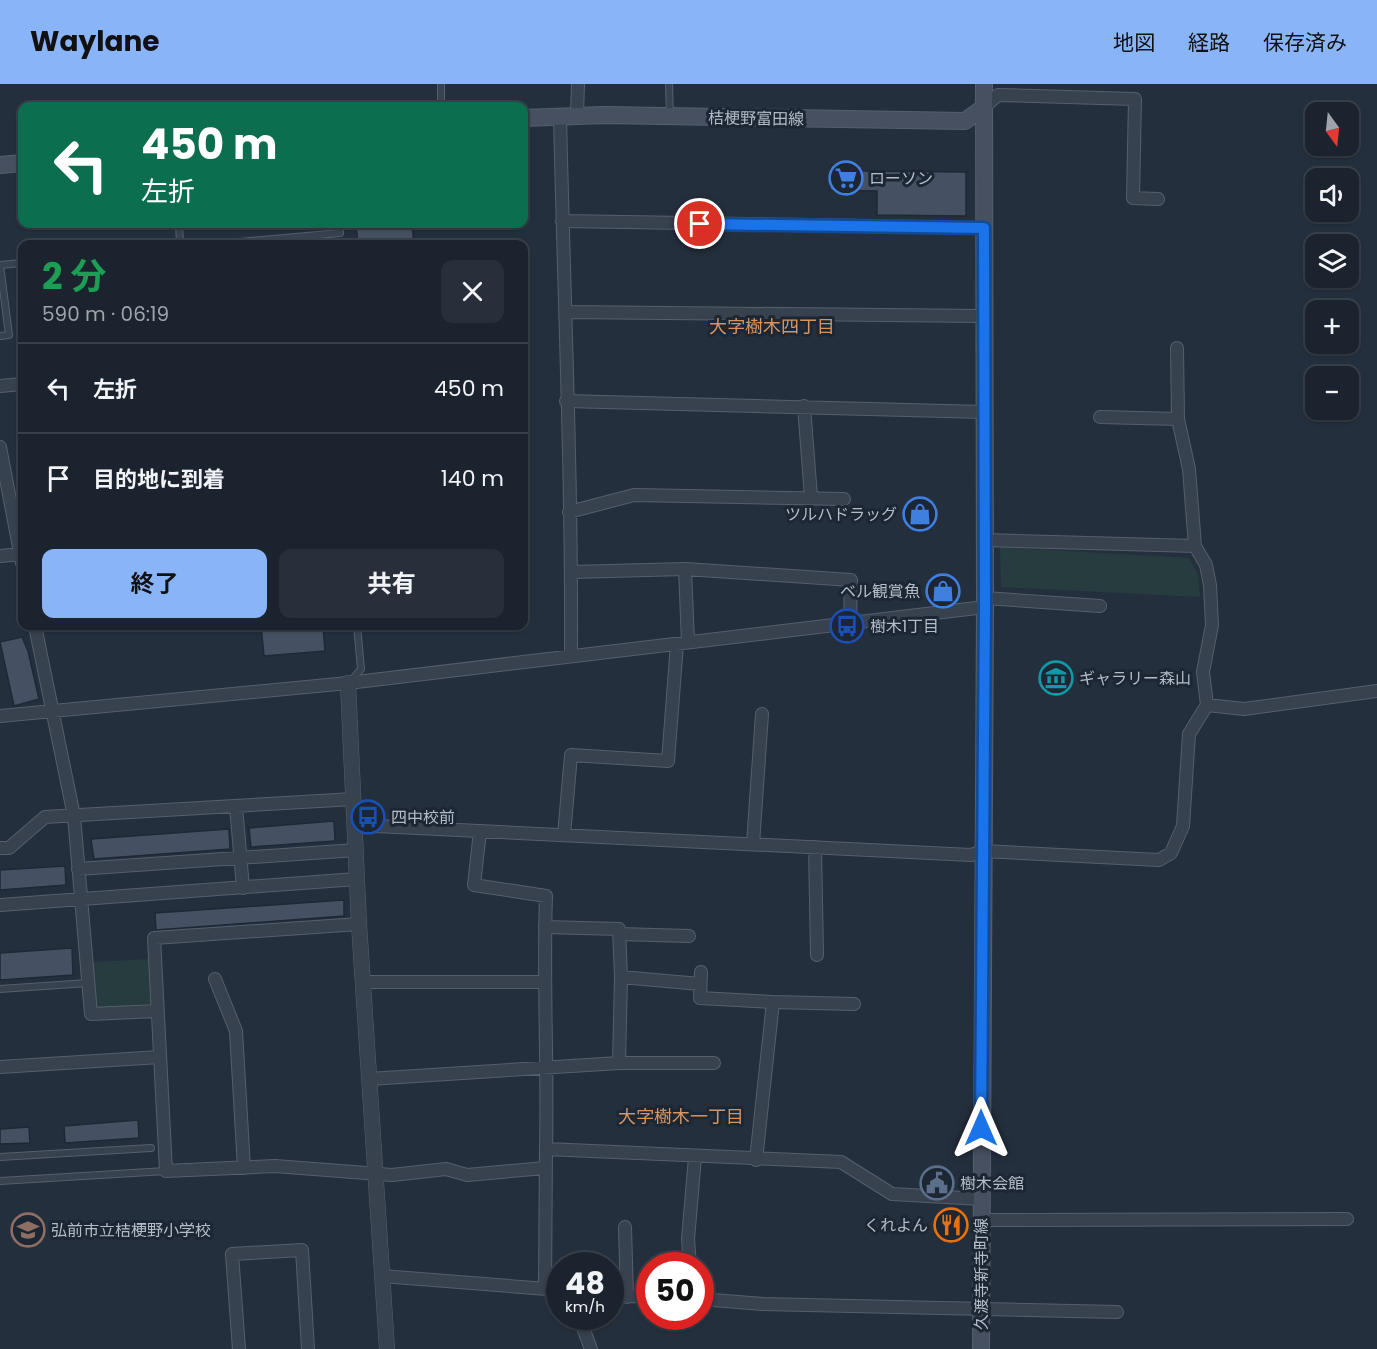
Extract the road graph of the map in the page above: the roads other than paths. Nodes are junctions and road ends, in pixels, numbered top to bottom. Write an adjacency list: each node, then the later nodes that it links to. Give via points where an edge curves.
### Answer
1 (441, 84): 5 (lane)
2 (578, 84): 7 (street)
3 (669, 84): 8 (lane)
4 (984, 84): 6 (main road, 久渡寺新寺町線)
5 (441, 102)
6 (983, 108): 8 (main road, 桔梗野富田線, via 965,121); 12 (street, via 998,95 1135,99 1133,198); 15 (main road, 久渡寺新寺町線)
7 (568, 116): 8 (main road, 桔梗野富田線); 9 (main road, 桔梗野富田線); 13 (street)
8 (670, 117)
9 (528, 118)
10 (18, 163): 11 (main road)
11 (0, 165)
12 (1158, 199)
13 (562, 222): 15 (street); 18 (street)
14 (339, 228): 16 (lane, via 340,233)
15 (984, 228): 19 (main road, 久渡寺新寺町線)
16 (262, 240)
17 (18, 263): 20 (lane, via 0,265 9,335)
18 (567, 312): 19 (street); 24 (street)
19 (984, 316): 26 (main road, 久渡寺新寺町線)
20 (0, 336)
21 (1178, 348): 28 (street)
22 (18, 384): 23 (street)
23 (0, 386)
24 (566, 401): 25 (street); 33 (street)
25 (804, 406): 26 (street); 31 (street)
26 (984, 412): 34 (main road, 久渡寺新寺町線)
27 (1100, 417): 28 (street)
28 (1178, 419): 36 (street, via 1189,469)
29 (0, 447): 30 (street)
30 (4, 490): 35 (street)
31 (811, 497): 32 (street); 33 (street, via 634,495)
32 (844, 499)
33 (569, 513): 40 (street)
34 (985, 540): 36 (street); 41 (main road, 久渡寺新寺町線)
35 (18, 544)
36 (1195, 546): 50 (street, via 1206,565 1210,585 1212,625 1203,672)
37 (0, 556): 38 (street)
38 (18, 558)
39 (685, 569): 40 (street); 43 (street, via 851,580); 46 (street)
40 (572, 572): 47 (street)
41 (985, 602): 42 (street); 43 (street); 64 (main road, 久渡寺新寺町線)
42 (1100, 606)
43 (849, 623): 46 (street)
44 (36, 630): 51 (street)
45 (357, 630): 48 (lane, via 361,669)
46 (683, 643): 47 (street); 59 (street, via 668,761 571,755)
47 (571, 657): 48 (street)
48 (348, 683): 51 (street); 54 (street)
49 (1377, 691): 50 (street, via 1244,709)
50 (1207, 705): 64 (street, via 1189,734 1183,826 1171,853 1159,860)
51 (51, 711): 53 (street); 56 (street)
52 (762, 714): 60 (street)
53 (0, 716)
54 (354, 800): 55 (street); 57 (street)
55 (236, 806): 56 (street); 65 (street)
56 (74, 816): 62 (street, via 45,817 9,848); 66 (street)
57 (355, 825): 58 (street); 63 (street)
58 (480, 831): 59 (street); 72 (street, via 474,885 546,896)
59 (564, 835): 60 (street)
60 (753, 844): 61 (street)
61 (814, 847): 64 (street, via 971,855); 75 (street)
62 (0, 848)
63 (356, 850): 65 (street); 67 (street)
64 (983, 851): 101 (main road, 久渡寺新寺町線)
65 (240, 858): 66 (street); 68 (street)
66 (78, 869): 69 (street)
67 (357, 879): 68 (street); 71 (street)
68 (243, 888): 69 (street)
69 (81, 900): 70 (street); 80 (street)
70 (0, 905)
71 (359, 924): 78 (street); 84 (street, via 154,938)
72 (545, 927): 73 (street, via 619,929); 79 (street)
73 (619, 934): 74 (street); 76 (street)
74 (689, 936)
75 (817, 955)
76 (621, 977): 82 (street, via 700,978 700,998); 87 (street)
77 (215, 979): 96 (street, via 236,1031)
78 (363, 982): 79 (street); 90 (street)
79 (544, 982): 89 (street)
80 (88, 983): 81 (lane); 84 (street, via 91,1014)
81 (0, 989)
82 (772, 1002): 83 (street); 95 (street)
83 (854, 1004)
84 (157, 1011): 85 (street)
85 (160, 1057): 88 (street); 98 (street)
86 (714, 1062): 87 (street)
87 (619, 1063): 89 (street)
88 (0, 1067)
89 (548, 1067): 90 (street); 92 (street)
90 (369, 1079): 99 (street)
91 (151, 1148): 93 (lane)
92 (546, 1149): 94 (street); 97 (street)
93 (0, 1157)
94 (695, 1157): 95 (street); 105 (street)
95 (756, 1161): 101 (street, via 841,1162 892,1194)
96 (244, 1168): 98 (street); 99 (street, via 275,1166)
97 (545, 1168): 99 (street, via 467,1175 446,1170); 107 (street)
98 (166, 1171): 100 (lane)
99 (375, 1173): 106 (street)
100 (0, 1181)
101 (981, 1199): 102 (main road, 久渡寺新寺町線)
102 (981, 1220): 103 (street); 112 (main road, 久渡寺新寺町線)
103 (1347, 1220)
104 (625, 1227): 109 (street)
105 (689, 1252)
106 (382, 1276): 107 (street); 117 (street)
107 (545, 1289)
108 (624, 1297): 109 (street)
109 (627, 1297): 110 (street)
110 (636, 1297)
111 (714, 1300): 112 (street)
112 (981, 1311): 113 (street); 119 (main road, 久渡寺新寺町線)
113 (1117, 1312)
114 (584, 1330): 118 (street)
115 (239, 1349): 116 (street, via 232,1254 302,1250)
116 (308, 1349)
117 (387, 1349)
118 (591, 1349)
119 (981, 1349)

